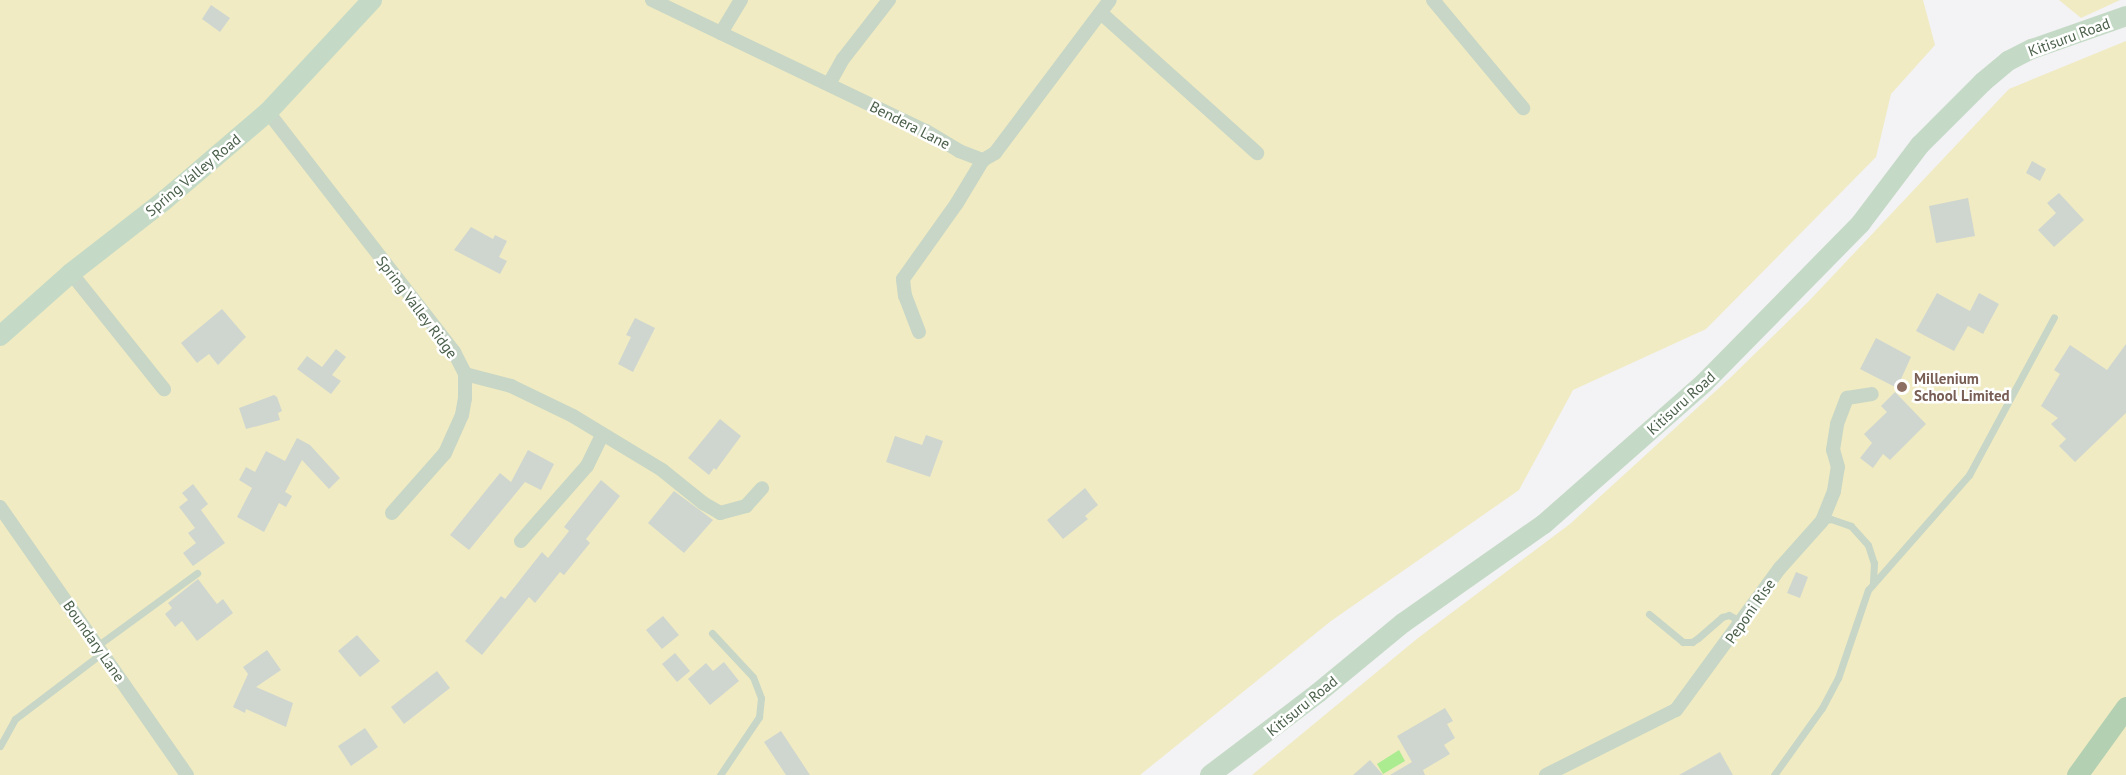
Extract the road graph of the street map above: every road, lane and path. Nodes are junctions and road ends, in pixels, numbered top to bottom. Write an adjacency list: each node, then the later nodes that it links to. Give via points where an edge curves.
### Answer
1 (372, 0): 12 (street, Spring Valley Road)
2 (652, 0): 9 (street, Bendera Lane)
3 (741, 0): 9 (street)
4 (889, 0): 10 (street, via 843,59)
5 (1110, 0): 7 (street)
6 (1433, 0): 11 (street)
7 (1101, 13): 13 (street); 14 (street, via 995,153)
8 (2126, 16): 38 (street, Kitisuru Road, via 2008,61 1920,145 1861,223 1704,383 1544,524 1403,623 1300,708)
9 (721, 33): 10 (street, Bendera Lane)
10 (829, 84): 14 (street, Bendera Lane)
11 (1523, 108)
12 (268, 112): 15 (street, Spring Valley Road); 19 (street, Spring Valley Ridge, via 454,352)
13 (1257, 153)
14 (983, 160): 17 (street, via 903,279)
15 (71, 273): 18 (street, Spring Valley Road); 20 (street)
16 (2054, 317): 29 (lane, via 1969,475)
17 (919, 332)
18 (0, 336)
19 (465, 374): 22 (street, via 511,386); 25 (street, Spring Valley Ridge, via 462,415 445,453)
20 (164, 389)
21 (1872, 394): 26 (street, Peponi Rise, via 1847,398 1833,450 1838,467 1834,491)
22 (602, 435): 23 (street, via 662,470 720,513 746,506); 27 (street, via 587,466)
23 (762, 488)
24 (0, 507): 33 (street, Boundary Lane)
25 (392, 513)
26 (1822, 521): 29 (lane, via 1831,519 1851,526 1868,545 1874,563); 31 (street, Peponi Rise, via 1780,568)
27 (521, 541)
28 (197, 573): 33 (lane)
29 (1873, 583): 40 (lane, via 1838,678 1822,708)
30 (1649, 614): 31 (lane, via 1683,642 1692,642 1722,617 1730,615)
31 (1742, 621): 39 (street, Peponi Rise, via 1676,710)
32 (712, 633): 37 (lane, via 753,677 761,698 759,717)
33 (99, 649): 35 (lane, via 15,719); 36 (street, Boundary Lane)
34 (2126, 708): 41 (main road)
35 (0, 746)
36 (187, 775)
37 (720, 775)
38 (1210, 775)
39 (1546, 775)
40 (1774, 775)
41 (2077, 775)

